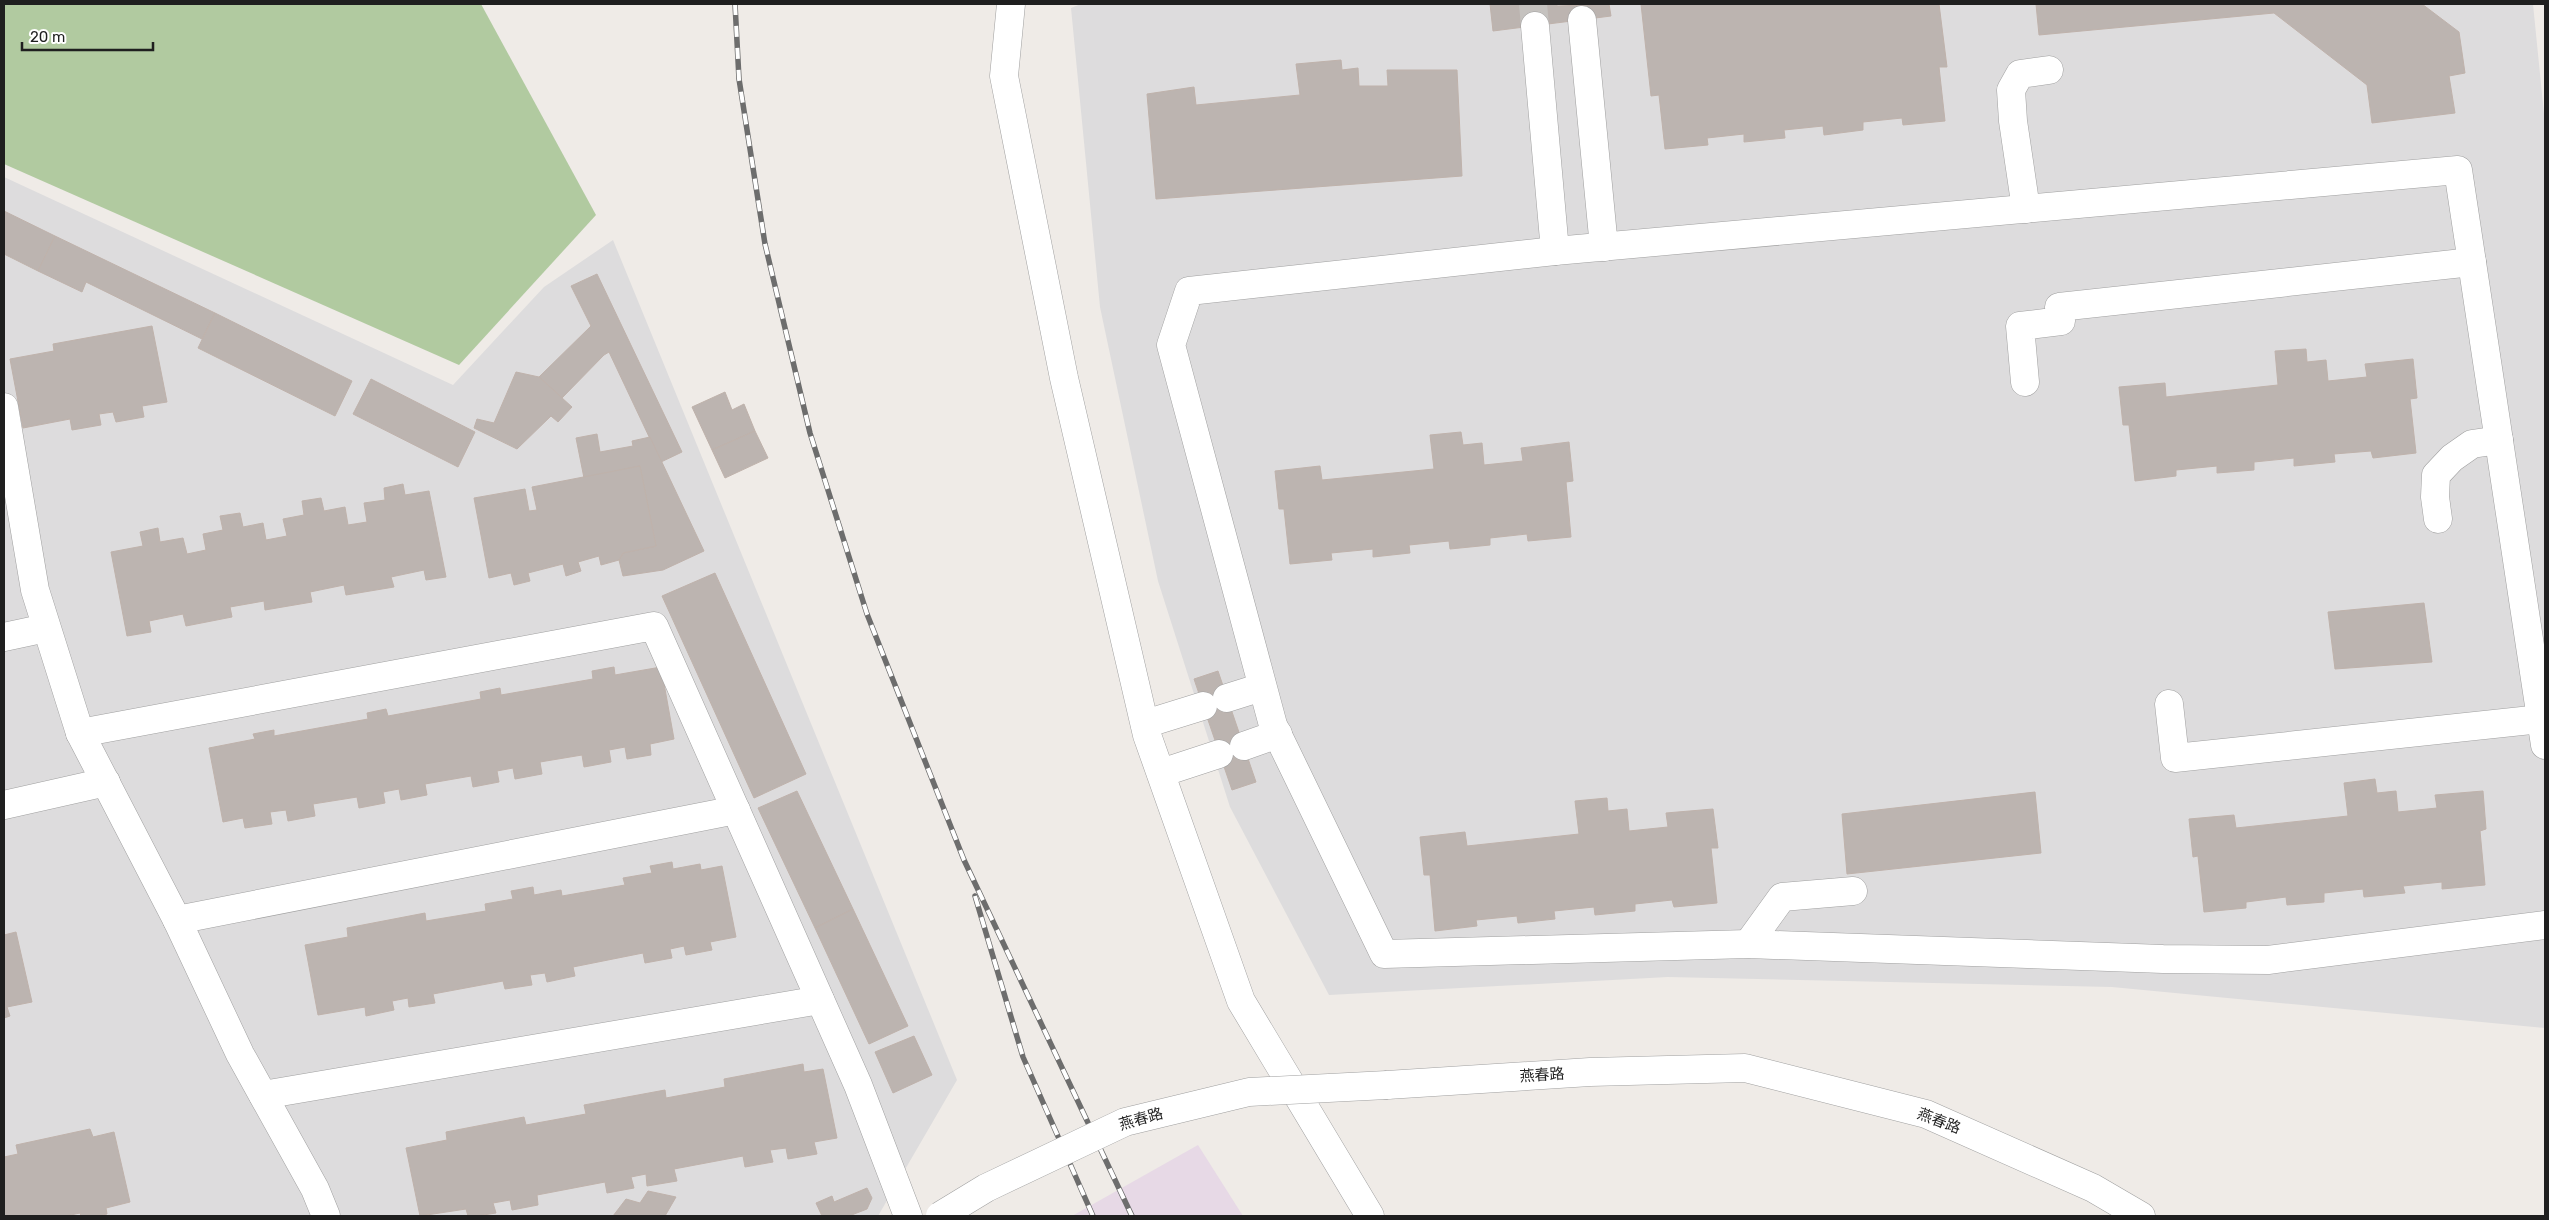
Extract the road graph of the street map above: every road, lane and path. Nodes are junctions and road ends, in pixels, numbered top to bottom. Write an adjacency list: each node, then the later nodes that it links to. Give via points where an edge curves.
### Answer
1 (1011, 4): 18 (street, via 1004,76 1064,378)
2 (1582, 20): 6 (street)
3 (1535, 26): 7 (street)
4 (2049, 70): 5 (street, via 2020,74 2011,90)
5 (2026, 210): 6 (street); 8 (street, via 2458,170)
6 (1604, 247): 7 (street)
7 (1555, 251): 15 (street, via 1189,291 1171,345)
8 (2472, 262): 9 (street, via 2059,307 2061,321 2020,326); 11 (street)
9 (2026, 382)
10 (4, 407): 13 (street, via 35,590)
11 (2499, 440): 12 (street, via 2472,444 2436,475 2434,497); 17 (street)
12 (2438, 519)
13 (46, 628): 14 (street); 19 (street)
14 (4, 637)
15 (1262, 687): 18 (street); 20 (street)
16 (2169, 704): 17 (street, via 2175,758)
17 (2541, 719): 21 (street)
18 (1145, 724): 22 (street)
19 (80, 733): 23 (street); 25 (street, via 654,626)
20 (1278, 734): 22 (street); 29 (street, via 1384,954)
21 (2545, 746)
22 (1161, 773): 35 (street, via 1241,1001)
23 (106, 782): 24 (street); 27 (street)
24 (4, 805)
25 (736, 810): 27 (street); 30 (street)
26 (1853, 891): 29 (street, via 1782,897)
27 (177, 920): 31 (street, via 240,1054)
28 (2545, 925): 29 (street, via 2268,960)
29 (1748, 944)
30 (820, 1000): 31 (street); 33 (street, via 858,1085)
31 (263, 1095): 32 (street, via 315,1189)
32 (326, 1216)
33 (908, 1216)
34 (939, 1216): 36 (street, 燕春路, bridge, via 986,1188 1125,1122 1249,1092 1590,1072 1744,1068 1926,1114 2092,1188)
35 (1370, 1216)
36 (2142, 1216)

